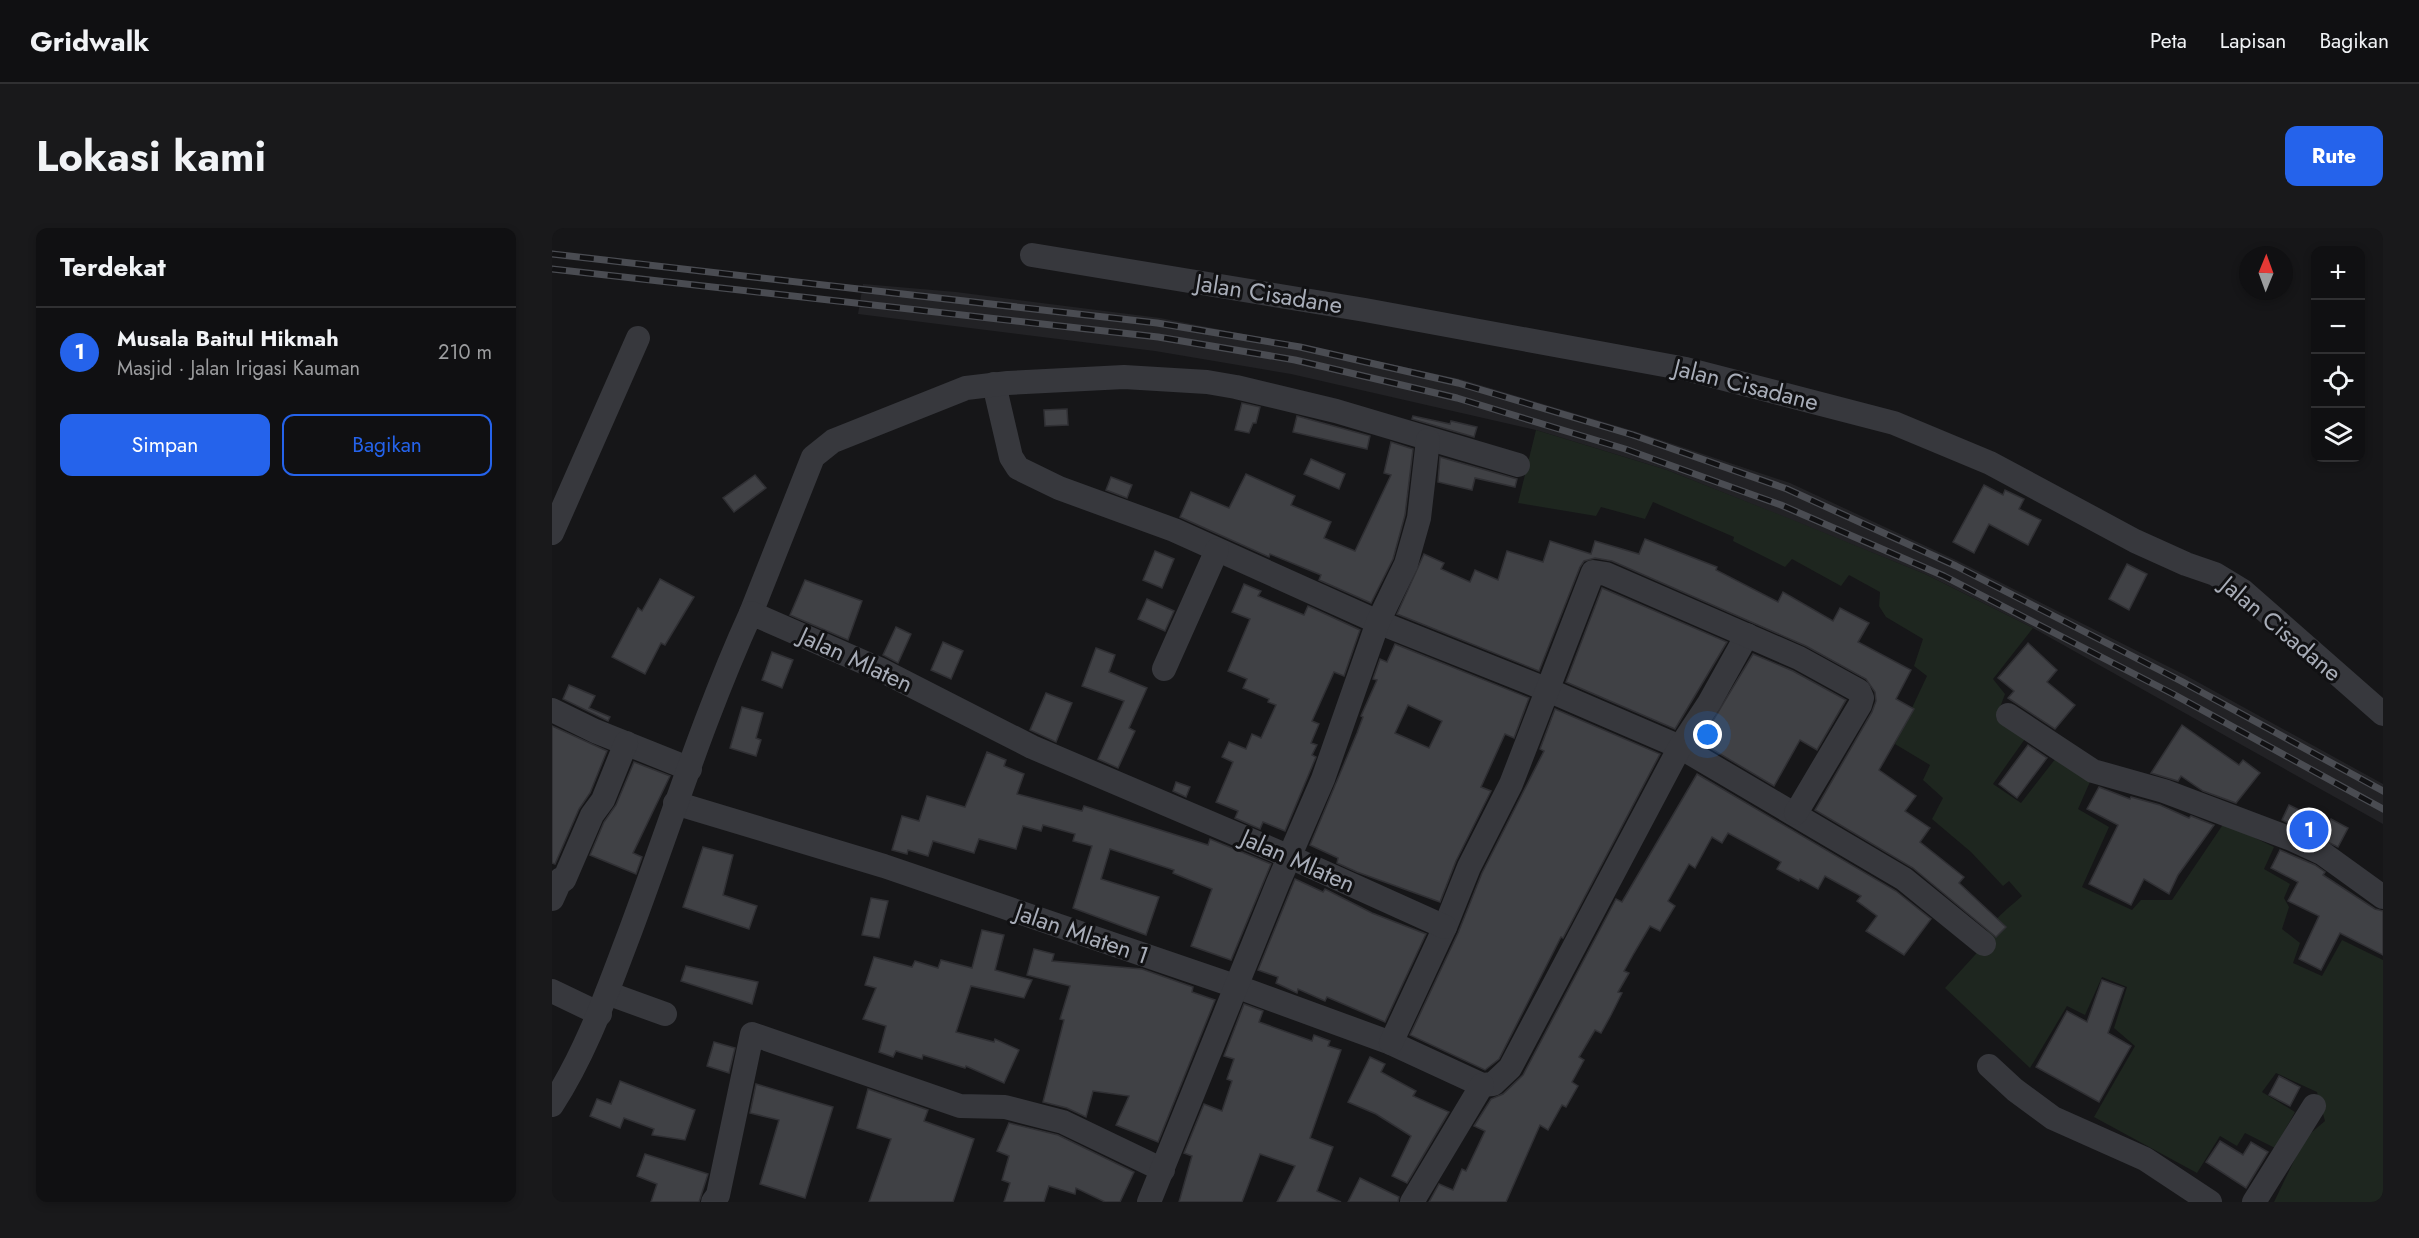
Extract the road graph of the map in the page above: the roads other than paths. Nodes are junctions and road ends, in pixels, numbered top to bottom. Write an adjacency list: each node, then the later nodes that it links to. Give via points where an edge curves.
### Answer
1 (1032, 255): 14 (street, Jalan Cisadane, via 1365,310 1686,369 1894,423 1990,463 2135,541 2215,574 2243,591)
2 (638, 338): 6 (street)
3 (994, 384): 4 (street, via 1124,377 1207,382 1336,411); 7 (street, via 1011,457 1018,468); 8 (street, via 966,388 867,426 833,441 813,457)
4 (1428, 440): 5 (street); 9 (street, via 1419,518 1406,564)
5 (1518, 465)
6 (552, 533)
7 (1217, 550): 9 (street); 11 (street)
8 (751, 613): 18 (street); 21 (street, Jalan Mlaten, via 879,669 1042,751)
9 (1378, 622): 12 (street); 21 (street, via 1323,779)
10 (1747, 635): 12 (street, via 1606,574 1593,572); 17 (street); 20 (street, via 1832,675 1859,691 1862,698)
11 (1164, 669)
12 (1548, 690): 17 (street); 24 (street, via 1511,784 1469,867)
13 (552, 710): 16 (street)
14 (2383, 714)
15 (2008, 716): 23 (street, via 2093,771 2164,791 2322,853)
16 (626, 743): 18 (street); 22 (street, via 564,880)
17 (1680, 747): 20 (street); 32 (street, via 1510,1068 1493,1084)
18 (690, 769): 19 (street)
19 (675, 803): 26 (street, Jalan Mlaten 1, via 884,866); 28 (street)
20 (1796, 813): 25 (street, via 1904,879)
21 (1290, 856): 24 (street, Jalan Mlaten); 26 (street)
22 (555, 884)
23 (2383, 897)
24 (1445, 927): 30 (street)
25 (1984, 944)
26 (1238, 987): 30 (street, Jalan Mlaten 1); 35 (street)
27 (552, 991): 28 (street)
28 (604, 1004): 29 (street); 33 (street, via 585,1051)
29 (665, 1014)
30 (1391, 1043): 32 (street, Jalan Mlaten 1)
31 (1989, 1066): 39 (street, via 2053,1118 2145,1159)
32 (1482, 1085): 38 (street)
33 (552, 1105)
34 (2314, 1106): 40 (street)
35 (1163, 1170): 36 (street, via 1063,1122 1005,1107 960,1106 752,1034 718,1195); 37 (street)
36 (713, 1202)
37 (1149, 1202)
38 (1412, 1202)
39 (2210, 1202)
40 (2254, 1202)

